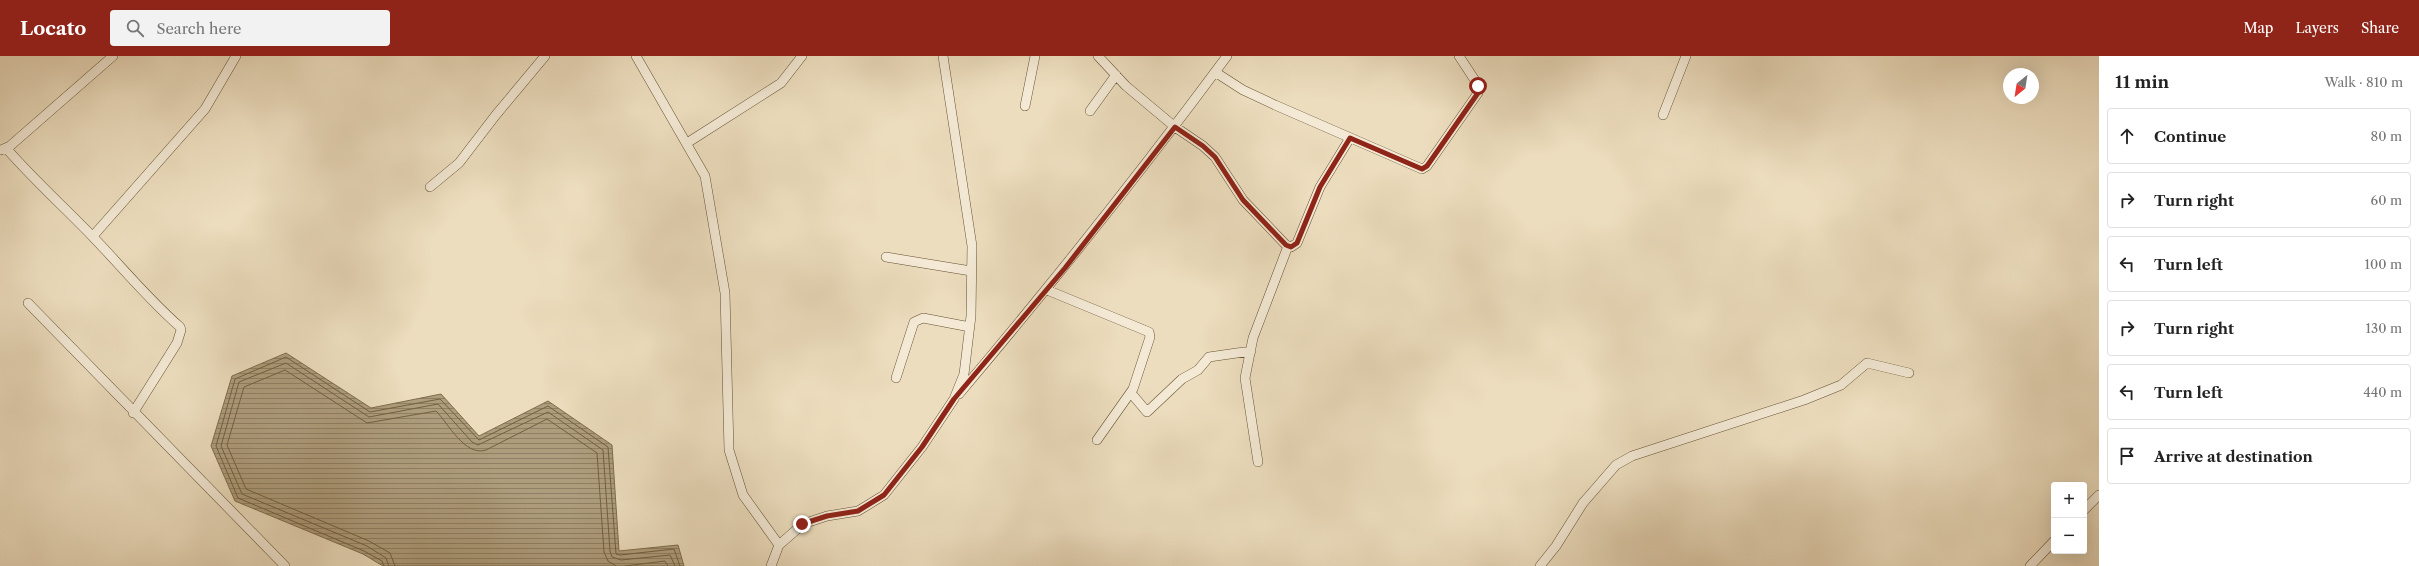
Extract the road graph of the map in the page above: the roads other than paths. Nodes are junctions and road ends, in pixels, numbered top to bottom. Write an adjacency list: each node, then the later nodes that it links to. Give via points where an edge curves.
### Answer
1 (113, 56): 20 (street, via 10,146)
2 (236, 56): 22 (street, via 205,109)
3 (545, 56): 21 (street, via 459,163)
4 (636, 56): 19 (street)
5 (802, 56): 19 (street, via 781,83)
6 (943, 56): 25 (street, via 972,246)
7 (1035, 56): 14 (street)
8 (1098, 56): 13 (street)
9 (1227, 56): 12 (street)
10 (1459, 56): 18 (street, via 1478,86 1478,93 1427,166 1422,169)
11 (1686, 56): 16 (street)
12 (1215, 72): 17 (street); 18 (street, via 1243,90)
13 (1116, 75): 15 (street); 17 (street)
14 (1024, 106)
15 (1090, 111)
16 (1663, 114)
17 (1175, 127): 23 (street, via 1215,157 1243,200); 26 (street)
18 (1350, 138): 23 (street, via 1320,187 1297,243)
19 (687, 143): 40 (street, via 705,176 725,293 729,450 743,495)
20 (2, 149): 22 (street)
21 (430, 187)
22 (93, 236): 34 (street, via 181,330 177,342)
23 (1288, 246): 29 (street, via 1253,338)
24 (886, 257): 25 (street)
25 (971, 270): 28 (street)
26 (1047, 290): 32 (street, via 1149,332 1144,362); 33 (street)
27 (28, 303): 34 (street)
28 (970, 327): 31 (street, via 923,318 914,322); 33 (street, via 964,374)
29 (1251, 350): 32 (street, via 1209,357 1198,370 1182,379 1147,412); 36 (street, via 1246,378)
30 (1909, 373): 43 (street, via 1867,363 1841,385 1804,400 1632,456 1616,465 1583,503)
31 (896, 378)
32 (1131, 393): 35 (street)
33 (954, 399): 40 (street, via 922,447 884,495 858,511 827,516 802,524)
34 (133, 413): 41 (street)
35 (1097, 440)
36 (1258, 462)
37 (2099, 495): 38 (street)
38 (2087, 507)
39 (2051, 544): 44 (street)
40 (779, 545): 42 (street)
41 (285, 566)
42 (771, 566)
43 (1540, 566)
44 (2030, 566)

